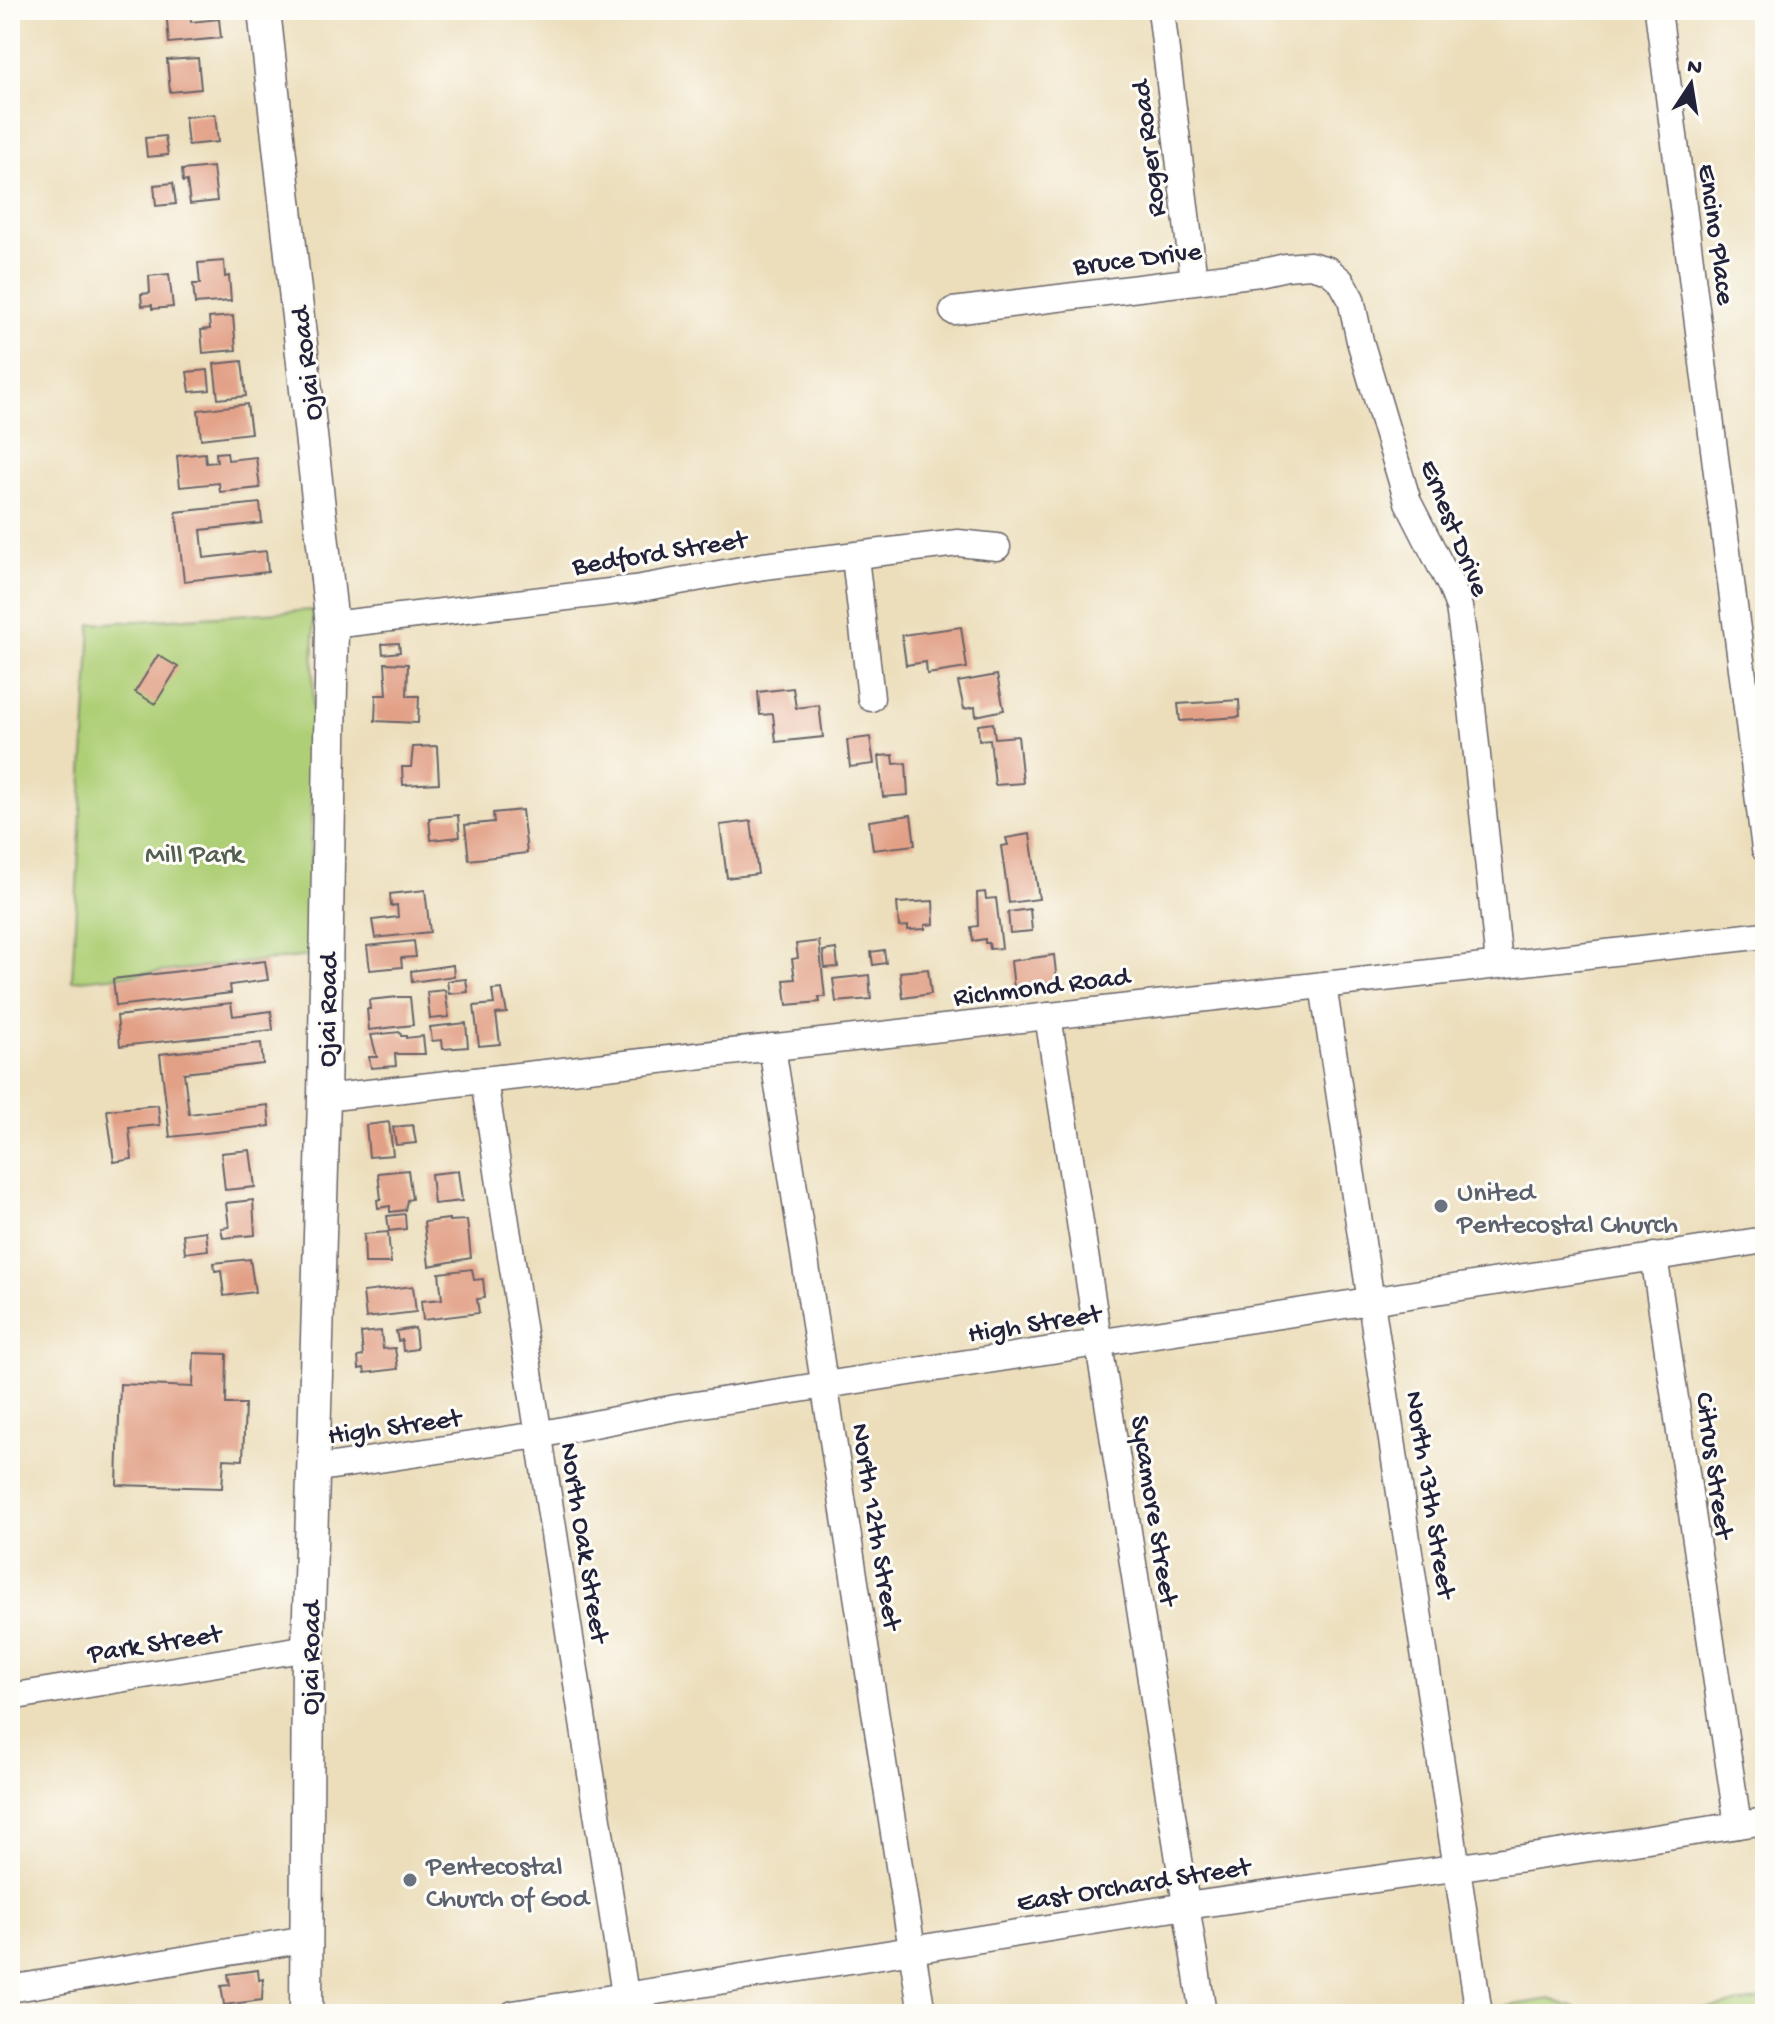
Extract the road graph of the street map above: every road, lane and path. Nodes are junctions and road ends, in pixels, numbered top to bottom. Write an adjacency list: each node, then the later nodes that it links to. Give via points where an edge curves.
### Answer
1 (264, 10): 9 (main road, Ojai Road)
2 (1161, 10): 5 (street, Roger Road)
3 (1658, 10): 11 (street, Encino Place)
4 (1328, 270): 5 (street, Bruce Drive, via 1310,265); 13 (street, Ernest Drive, via 1351,299 1408,502 1459,607)
5 (1194, 280): 6 (street, Bruce Drive)
6 (953, 311)
7 (997, 547): 8 (street, Bedford Street, via 958,543)
8 (855, 557): 9 (street, Bedford Street); 10 (street)
9 (332, 625): 18 (main road, Ojai Road)
10 (871, 698)
11 (1765, 849)
12 (1765, 935): 13 (street, Richmond Road)
13 (1499, 964): 14 (street, Richmond Road)
14 (1323, 985): 15 (street, Richmond Road); 21 (street, North 13th Street)
15 (1048, 1016): 16 (street, Richmond Road); 22 (street, Sycamore Street)
16 (772, 1047): 17 (street, Richmond Road); 23 (street, North 12th Street)
17 (484, 1080): 18 (street, Richmond Road); 24 (street, North Oak Street)
18 (324, 1098): 25 (main road, Ojai Road)
19 (1765, 1240): 20 (street, High Street)
20 (1654, 1256): 21 (street, High Street); 29 (street, Citrus Street)
21 (1370, 1301): 22 (street, High Street); 30 (street, North 13th Street)
22 (1099, 1343): 23 (street, High Street); 31 (street, Sycamore Street)
23 (825, 1386): 24 (street, High Street); 33 (street, North 12th Street)
24 (538, 1435): 25 (street, High Street); 35 (street, North Oak Street)
25 (313, 1469): 26 (main road, Ojai Road)
26 (308, 1648): 27 (street, Park Street); 32 (main road, Ojai Road)
27 (10, 1697)
28 (1765, 1821): 29 (street, East Orchard Street)
29 (1738, 1825): 30 (street, East Orchard Street)
30 (1458, 1866): 31 (street, East Orchard Street); 40 (street, North 13th Street)
31 (1186, 1906): 33 (street, East Orchard Street); 39 (street, Sycamore Street)
32 (306, 1939): 34 (street); 36 (main road, Ojai Road)
33 (912, 1949): 35 (street, East Orchard Street); 38 (street, North 12th Street)
34 (10, 1989)
35 (626, 2005): 37 (street, East Orchard Street)
36 (306, 2014)
37 (513, 2014)
38 (922, 2014)
39 (1203, 2014)
40 (1479, 2014)

